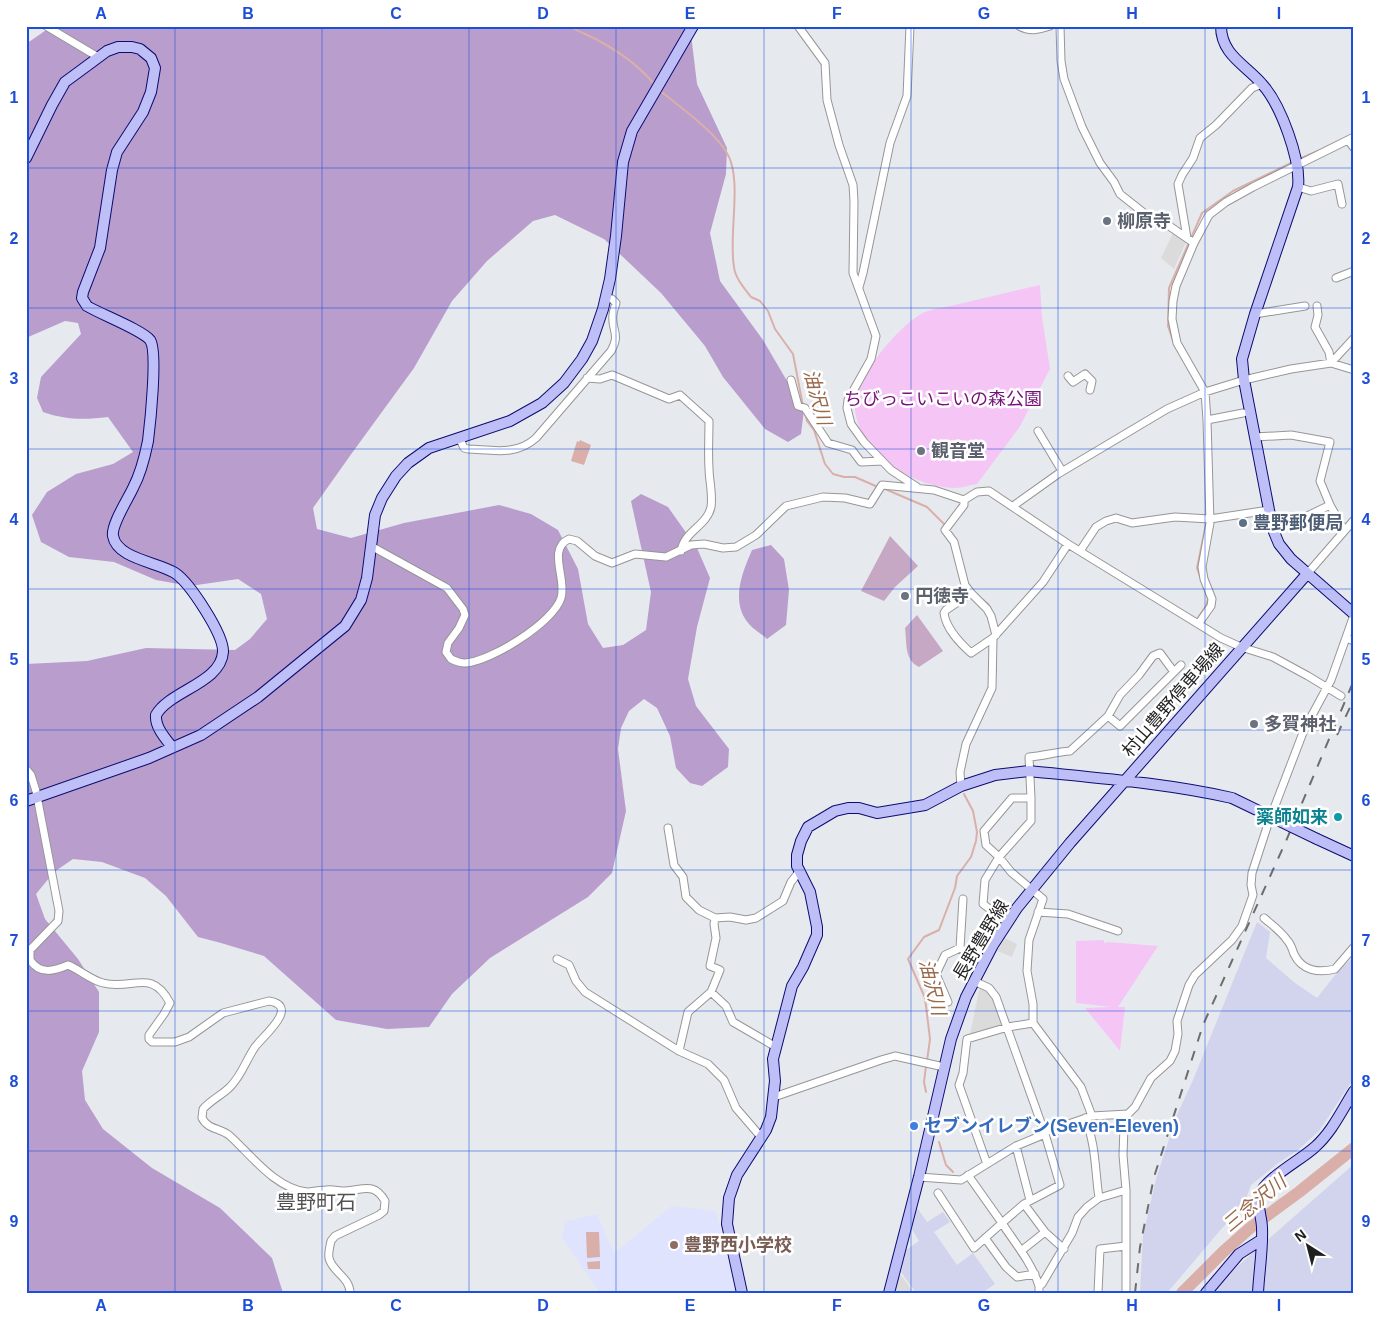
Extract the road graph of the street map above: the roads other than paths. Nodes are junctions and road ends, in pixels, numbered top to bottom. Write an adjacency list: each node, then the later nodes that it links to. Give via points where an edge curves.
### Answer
1 (46, 26): 9 (street)
2 (693, 26): 22 (street, via 632,131 623,162)
3 (798, 26): 21 (street, via 825,63 827,100 853,185 853,273)
4 (910, 26): 21 (street, via 907,96 890,143)
5 (1019, 26): 6 (street, via 1028,30)
6 (1050, 26)
7 (1060, 26): 17 (street, via 1064,79 1100,163 1120,194 1144,213)
8 (1221, 26): 10 (street, via 1223,41 1230,55)
9 (98, 57): 13 (street, via 65,82); 68 (street, via 114,48 132,47 146,53 155,68 143,112 117,152 100,248 82,298 87,306 146,336 153,347 148,442 135,486 112,530 113,537 123,551 177,574 212,621 223,648 222,660 215,670 167,703 156,715 161,731)
10 (1262, 84): 14 (street, via 1279,109); 17 (street, via 1252,88 1200,138 1178,184)
11 (1351, 139): 12 (street); 14 (street)
12 (1354, 148)
13 (26, 158)
14 (1298, 165): 15 (street); 18 (street, via 1253,187 1208,215)
15 (1298, 188): 16 (street, via 1311,191 1338,184); 25 (street)
16 (1342, 204)
17 (1187, 238): 18 (street)
18 (1194, 243): 34 (street, via 1176,286 1172,319 1177,343)
19 (1354, 271): 20 (street)
20 (1336, 278)
21 (859, 288): 40 (street, via 876,336 871,359 851,393 847,408 851,424)
22 (606, 298): 30 (street, via 616,303 613,315 617,334 611,351); 38 (street, via 592,341 564,383 542,403 510,421)
23 (1305, 306): 25 (street)
24 (1317, 306): 27 (street, via 1315,327 1329,352)
25 (1255, 314): 32 (street, via 1242,359)
26 (1354, 338): 27 (street)
27 (1330, 363): 28 (street); 32 (street)
28 (1354, 370)
29 (1068, 376): 33 (street, via 1073,382 1085,374 1092,380)
30 (587, 378): 38 (street, via 527,446 510,451 468,449 464,448); 53 (street, via 600,379 612,375 669,399 680,395 709,421 711,507 707,516 682,543)
31 (791, 380): 40 (street, via 801,407 828,444 852,450 861,462)
32 (1244, 380): 34 (street); 39 (street)
33 (1090, 390)
34 (1205, 392): 36 (street); 41 (street, via 1167,409)
35 (1243, 413): 36 (street)
36 (1207, 420): 47 (street)
37 (1038, 431): 41 (street)
38 (459, 437): 52 (street, via 429,448 396,476 375,515)
39 (1255, 437): 44 (street, via 1290,434 1330,442 1320,481); 46 (street)
40 (882, 461): 42 (street)
41 (1062, 471): 45 (street)
42 (918, 488): 43 (street); 53 (street, via 881,488 870,504 845,498 823,498 786,506 756,535 736,547 704,544 691,545)
43 (964, 500): 45 (street, via 977,492 989,491); 56 (street, via 964,505 947,527 965,585)
44 (1330, 505): 49 (street); 50 (street)
45 (1013, 506): 51 (street)
46 (1268, 510): 47 (street); 50 (street)
47 (1210, 519): 54 (street, via 1175,517 1132,523 1116,518 1096,528); 58 (street, via 1202,567 1212,599)
48 (1354, 520): 49 (street)
49 (1344, 530): 55 (street)
50 (1274, 532): 55 (street, via 1285,553)
51 (1068, 544): 54 (street); 59 (street, via 1043,582)
52 (371, 546): 53 (street, via 447,588 465,614 446,653 452,660 466,663 492,655 550,617 562,597 558,551 566,540 574,539 595,556 612,562 635,554 666,557); 68 (street, via 361,600 345,626 258,697 201,735)
53 (682, 551)
54 (1080, 551): 58 (street)
55 (1307, 574): 57 (street); 62 (street, 村山豊野停車場線)
56 (971, 593): 59 (street, via 987,608); 59 (street, via 946,610 945,619 971,653)
57 (1354, 614): 60 (street)
58 (1199, 623): 62 (street)
59 (995, 635): 72 (street, via 992,688 966,744 960,772)
60 (1346, 638): 61 (street); 65 (street)
61 (1354, 641)
62 (1241, 647): 65 (street, via 1273,657); 71 (street, 村山豊野停車場線)
63 (1181, 665): 64 (street)
64 (1174, 672): 67 (street, via 1120,726); 67 (street, via 1160,653 1153,656 1120,695)
65 (1327, 687): 66 (street); 101 (street, via 1304,730 1268,824 1252,873 1253,895 1242,926 1189,985 1177,1021 1178,1034 1170,1061 1151,1078)
66 (1340, 696)
67 (1108, 716): 70 (street, via 1070,751 1029,758)
68 (172, 747): 73 (street)
69 (26, 769): 73 (street)
70 (1029, 771): 71 (street); 72 (street, via 995,775); 74 (street)
71 (1125, 780): 77 (street, 村山豊野停車場線, bridge, via 1232,798); 80 (street, 長野豊野線)
72 (961, 786): 79 (street, via 925,805 878,813 859,808 835,811 808,827 797,855)
73 (38, 797): 75 (street); 123 (street, via 60,911 58,921 30,950 30,960 43,970 68,965 102,983 155,985 170,1003 149,1035 152,1042 175,1042 189,1037 223,1013 276,1002 280,1007 279,1019 256,1045 234,1083 203,1109 202,1118 208,1126 230,1135 262,1167 294,1189 308,1192 368,1188 380,1192 385,1201 384,1211 330,1241 329,1257 348,1282)
74 (1030, 798): 78 (street, via 1031,821); 78 (street, via 1012,798 984,830 986,845)
75 (26, 802)
76 (668, 828): 83 (street, via 674,865 683,877 686,897 699,910)
77 (1354, 856)
78 (999, 857): 80 (street); 85 (street, via 985,880 983,904)
79 (799, 872): 83 (street, via 783,901 756,918); 96 (street, via 810,892 817,935 792,986)
80 (1031, 890): 82 (street, via 1043,898); 85 (street, 長野豊野線)
81 (963, 899): 88 (street)
82 (1038, 912): 86 (street, via 1068,914); 94 (street, via 1029,940 1027,971)
83 (715, 918): 92 (street, via 716,938 710,966 720,970)
84 (1264, 918): 87 (street, via 1281,932 1305,967 1316,971 1335,969)
85 (1007, 922): 90 (street, 長野豊野線)
86 (1118, 930)
87 (1354, 947)
88 (960, 948): 90 (street); 93 (street, via 945,955 936,974)
89 (556, 959): 97 (street, via 569,965 576,982 585,992)
90 (984, 961): 91 (street, 長野豊野線)
91 (974, 981): 95 (street, via 989,988 996,997); 98 (street, 長野豊野線)
92 (711, 992): 96 (street, via 726,1006 733,1022); 97 (street, via 688,1012)
93 (948, 1002)
94 (1033, 1023): 95 (street); 102 (street, via 1081,1087)
95 (1008, 1027): 103 (street); 106 (street, via 967,1039 959,1085)
96 (776, 1047): 100 (street, via 773,1059)
97 (679, 1051): 104 (street, via 708,1064 724,1080 736,1108)
98 (939, 1065): 100 (street, via 895,1056); 108 (street, 長野豊野線)
99 (1354, 1091): 116 (street, via 1328,1133 1260,1193)
100 (774, 1098): 104 (street, via 771,1117)
101 (1128, 1114): 102 (street); 109 (street, via 1123,1145)
102 (1088, 1117): 103 (street); 111 (street)
103 (1045, 1133): 105 (street); 112 (street, via 1060,1185)
104 (761, 1137): 124 (street, via 736,1175 727,1211 728,1232)
105 (1016, 1146): 106 (street); 112 (street)
106 (987, 1164): 107 (street)
107 (968, 1175): 108 (street, via 961,1180); 113 (street)
108 (919, 1177): 125 (street, 長野豊野線)
109 (1126, 1190): 111 (street); 117 (street)
110 (938, 1193): 115 (street, via 974,1248)
111 (1099, 1198): 118 (street, via 1078,1217)
112 (1027, 1202): 113 (street); 114 (street)
113 (1002, 1222): 115 (street); 119 (street)
114 (1045, 1232): 118 (street); 119 (street)
115 (985, 1238): 120 (street, via 1017,1277)
116 (1261, 1240): 127 (street, via 1239,1254); 128 (street)
117 (1126, 1246): 122 (street, via 1100,1249); 126 (street)
118 (1064, 1249): 121 (street)
119 (1021, 1251): 120 (street)
120 (1032, 1275): 121 (street)
121 (1039, 1290)
122 (1099, 1292)
123 (350, 1293)
124 (742, 1293)
125 (888, 1293)
126 (1126, 1293)
127 (1206, 1293)
128 (1258, 1293)

